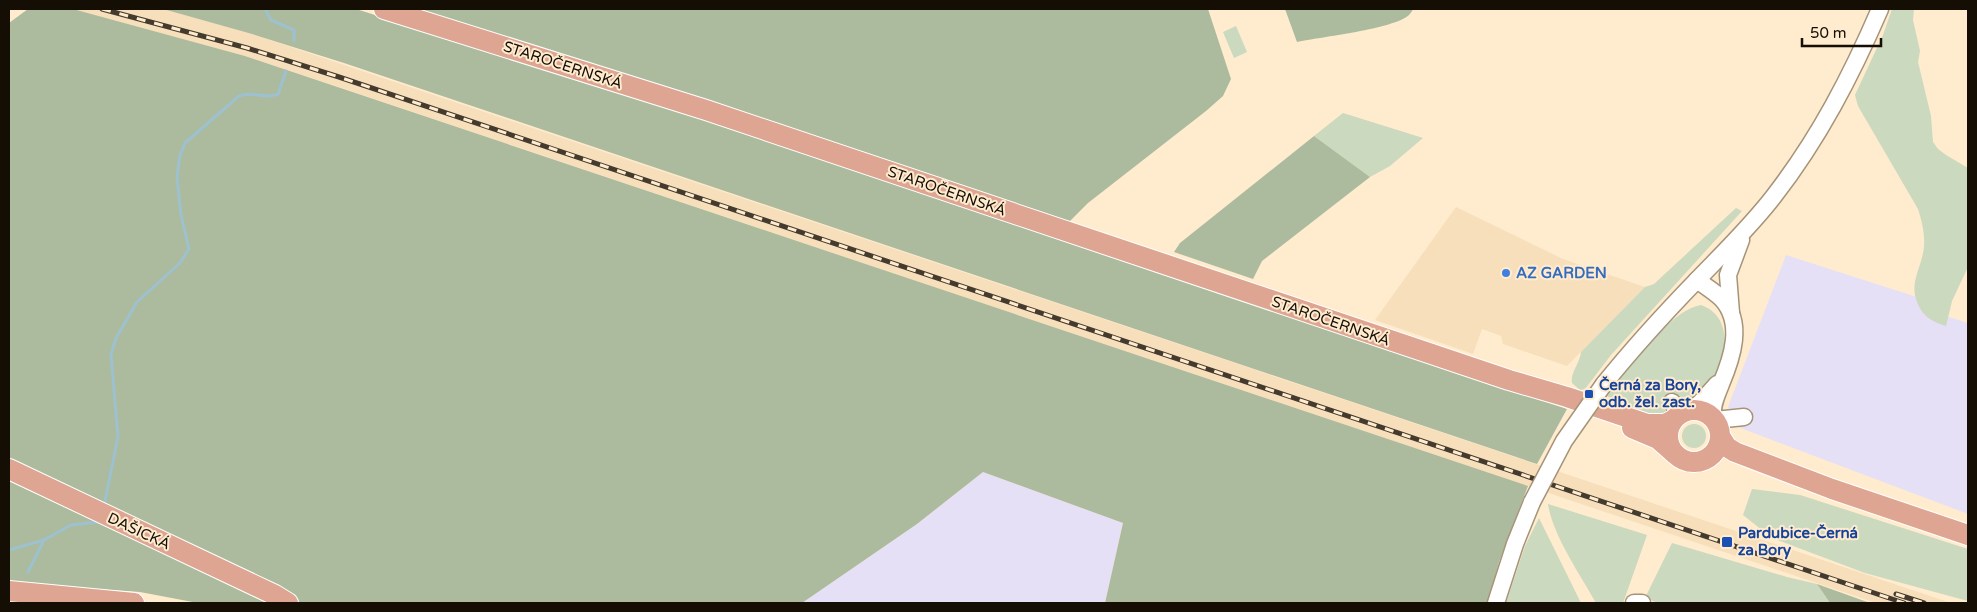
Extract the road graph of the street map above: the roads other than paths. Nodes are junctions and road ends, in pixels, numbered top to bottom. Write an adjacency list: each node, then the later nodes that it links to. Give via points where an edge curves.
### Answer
1 (384, 9): 7 (main road, STAROČERNSKÁ, via 706,110)
2 (1880, 9): 3 (street, via 1852,72 1812,144)
3 (1745, 231): 4 (street); 5 (street, via 1729,270)
4 (1697, 280): 5 (street, via 1720,298); 20 (street, bridge, via 1604,384 1564,441 1532,502)
5 (1732, 318): 6 (street, via 1734,340)
6 (1726, 372): 8 (street, via 1699,404); 9 (street, via 1714,401)
7 (1509, 380): 8 (main road, STAROČERNSKÁ, via 1646,424 1664,424); 10 (main road, STAROČERNSKÁ, via 1648,434)
8 (1678, 412): 9 (main road, via 1700,411); 10 (main road, via 1668,438)
9 (1717, 427): 11 (main road, via 1719,446 1715,453); 13 (main road, via 1727,447 1735,452)
10 (1675, 454): 11 (main road, via 1688,462)
11 (1702, 461): 13 (main road, via 1727,459)
12 (9, 469): 16 (main road, DAŠICKÁ)
13 (1847, 494): 14 (main road)
14 (1968, 535)
15 (9, 591): 17 (main road); 18 (main road)
16 (274, 598): 19 (main road, DAŠICKÁ)
17 (94, 603)
18 (134, 603)
19 (288, 603)
20 (1496, 603)
21 (1635, 603): 22 (street)
22 (1642, 603)

